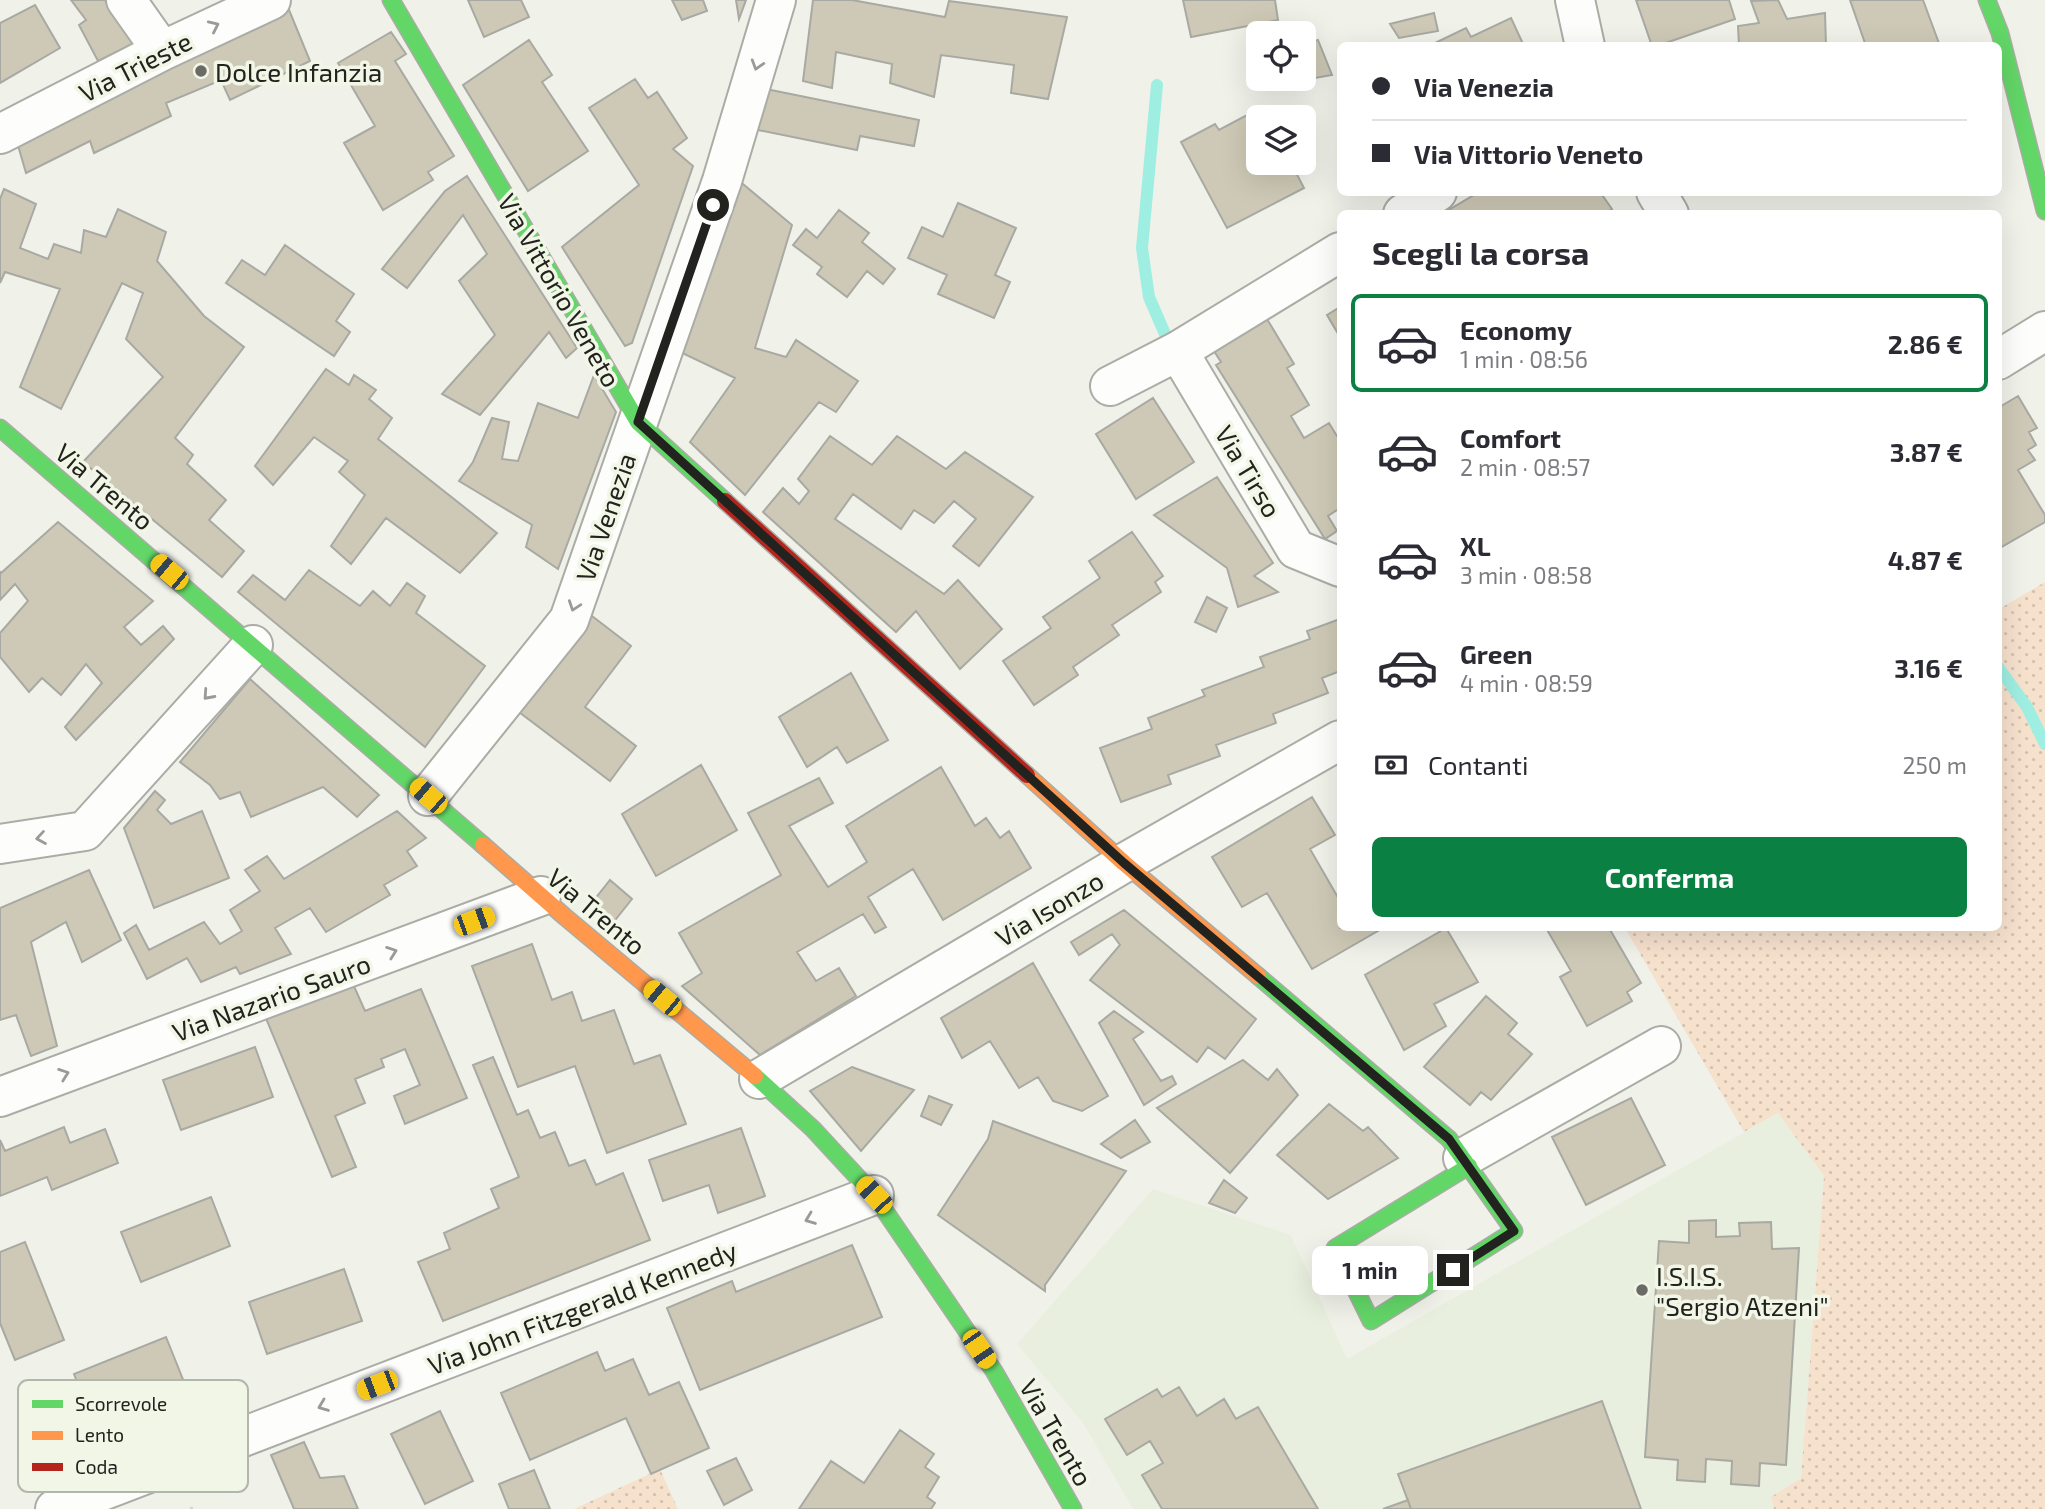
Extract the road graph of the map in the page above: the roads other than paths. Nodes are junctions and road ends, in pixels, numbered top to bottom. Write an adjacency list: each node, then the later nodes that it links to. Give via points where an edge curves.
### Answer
1 (126, 0): 8 (street)
2 (271, 0): 8 (street, Via Trieste, one-way to 2)
3 (391, 0): 18 (street, Via Vittorio Veneto)
4 (776, 0): 18 (street, Via Venezia, one-way to 18, via 722,181)
5 (1575, 0): 7 (street)
6 (1987, 0): 12 (street, via 2000,33)
7 (1584, 42)
8 (162, 51): 9 (street, Via Trieste)
9 (0, 134)
10 (1431, 196): 11 (street)
11 (1408, 210)
12 (2045, 211)
13 (1337, 254): 15 (street)
14 (2045, 331): 16 (street)
15 (1178, 351): 17 (street); 20 (street, Via Tirso, via 1296,550)
16 (2002, 358)
17 (1110, 386)
18 (638, 422): 23 (street, Via Venezia, one-way to 23, via 569,620); 25 (street, Via Vittorio Veneto)
19 (0, 428): 21 (street, Via Trento)
20 (1337, 566)
21 (253, 645): 23 (street, Via Trento); 24 (street, one-way to 24, via 85,831)
22 (1337, 742): 25 (street, Via Isonzo)
23 (428, 796): 26 (street, Via Trento)
24 (0, 844)
25 (1124, 863): 28 (street, Via Isonzo); 30 (street, Via Vittorio Veneto, via 1449,1139)
26 (541, 897): 28 (street, Via Trento); 29 (street, Via Nazario Sauro, one-way to 26)
27 (1661, 1046): 30 (street, Via Vittorio Veneto)
28 (759, 1079): 31 (street, Via Trento)
29 (0, 1097)
30 (1466, 1162): 30 (street, Via Vittorio Veneto, via 1514,1231 1371,1321 1335,1248)
31 (874, 1195): 32 (street, Via John Fitzgerald Kennedy, one-way to 32); 35 (street, Via Trento, via 994,1371)
32 (248, 1435)
33 (99, 1492): 34 (street, Via John Fitzgerald Kennedy, one-way to 34)
34 (55, 1509)
35 (1073, 1509)

